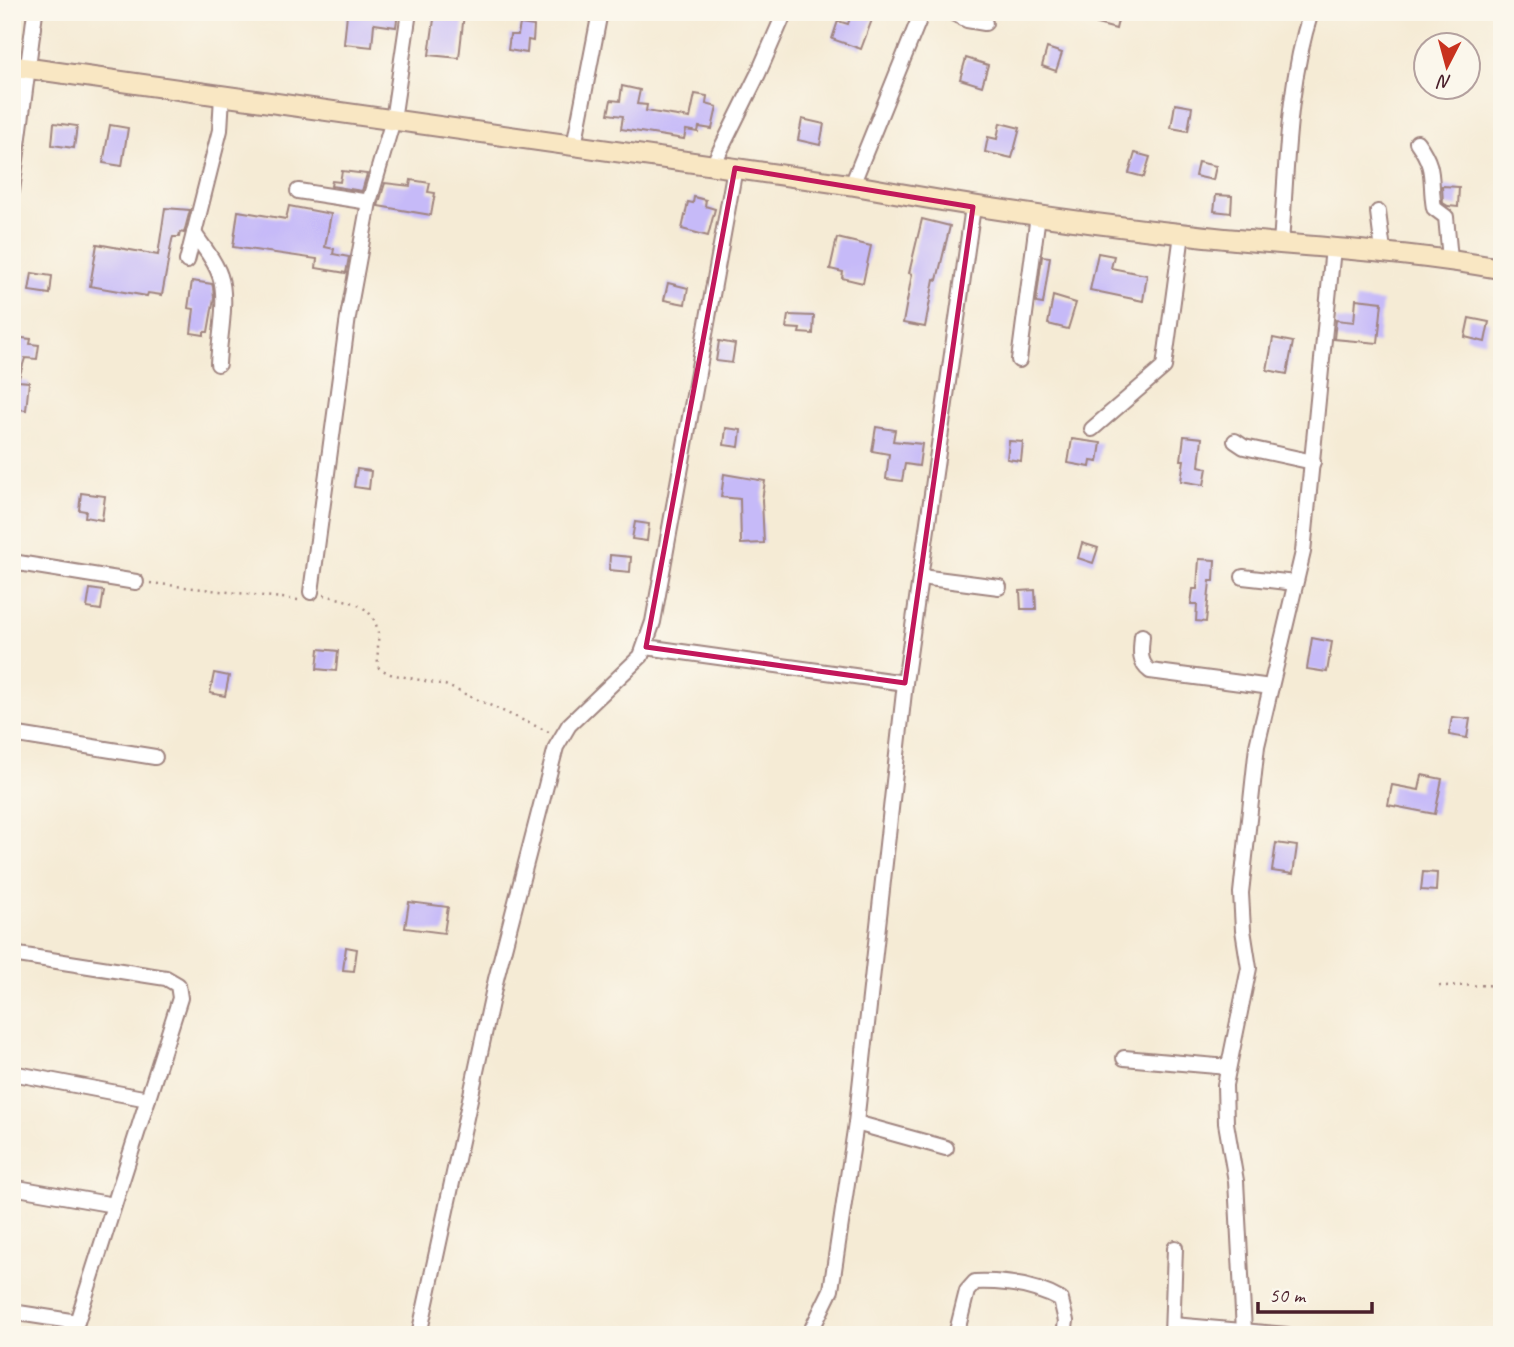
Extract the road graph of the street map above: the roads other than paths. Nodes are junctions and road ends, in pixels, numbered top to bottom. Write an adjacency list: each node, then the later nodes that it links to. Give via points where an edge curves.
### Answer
1 (35, 12): 9 (street)
2 (410, 12): 11 (street)
3 (600, 12): 13 (street)
4 (785, 12): 14 (street)
5 (922, 12): 16 (street)
6 (951, 12): 8 (street)
7 (1311, 12): 25 (street, via 1295,75)
8 (985, 23)
9 (21, 67): 10 (street); 17 (street)
10 (222, 96): 11 (street); 23 (street, via 220,130)
11 (393, 120): 13 (street); 19 (street)
12 (1417, 142): 28 (street, via 1433,172 1434,208 1446,217)
13 (573, 146): 14 (street)
14 (713, 165): 15 (street)
15 (735, 168): 16 (street); 44 (street)
16 (852, 185): 20 (street)
17 (12, 191)
18 (298, 191): 19 (street)
19 (369, 202): 42 (street, via 348,317)
20 (973, 207): 22 (street); 37 (street)
21 (1378, 212): 27 (street)
22 (1038, 215): 24 (street); 31 (street)
23 (194, 233): 29 (street); 32 (street, via 221,279)
24 (1182, 234): 25 (street); 33 (street, via 1164,366)
25 (1281, 243): 26 (street)
26 (1333, 248): 27 (street); 35 (street)
27 (1383, 251): 28 (street)
28 (1450, 259): 30 (street)
29 (187, 261)
30 (1502, 269)
31 (1019, 360)
32 (218, 364)
33 (1092, 429)
34 (1235, 441): 35 (street, via 1244,447)
35 (1313, 461): 40 (street)
36 (12, 562): 39 (street)
37 (921, 577): 41 (street); 45 (street)
38 (1242, 577): 40 (street)
39 (136, 582)
40 (1296, 583): 46 (street)
41 (999, 587)
42 (311, 592)
43 (1142, 636): 46 (street, via 1141,658 1150,671)
44 (646, 647): 45 (street); 63 (street, via 569,725 556,747 496,979)
45 (905, 683): 54 (street)
46 (1271, 687): 51 (street, via 1257,746 1241,893 1249,968)
47 (12, 734): 48 (street)
48 (155, 757)
49 (12, 954): 53 (street, via 166,978 178,985 180,998)
50 (1124, 1058): 51 (street)
51 (1228, 1068): 61 (street, via 1224,1106 1236,1181)
52 (12, 1073): 53 (street)
53 (148, 1099): 57 (street)
54 (856, 1123): 55 (street); 64 (street, via 831,1290)
55 (946, 1148)
56 (12, 1187): 57 (street)
57 (114, 1205): 59 (street, via 77,1322)
58 (1175, 1248): 60 (street)
59 (12, 1312)
60 (1173, 1330): 61 (street)
61 (1244, 1331): 62 (street)
62 (1280, 1334): 67 (street)
63 (419, 1335)
64 (809, 1335)
65 (957, 1335): 66 (street, via 967,1291 975,1282 988,1281 1043,1290 1061,1300)
66 (1065, 1335)
67 (1287, 1335)

